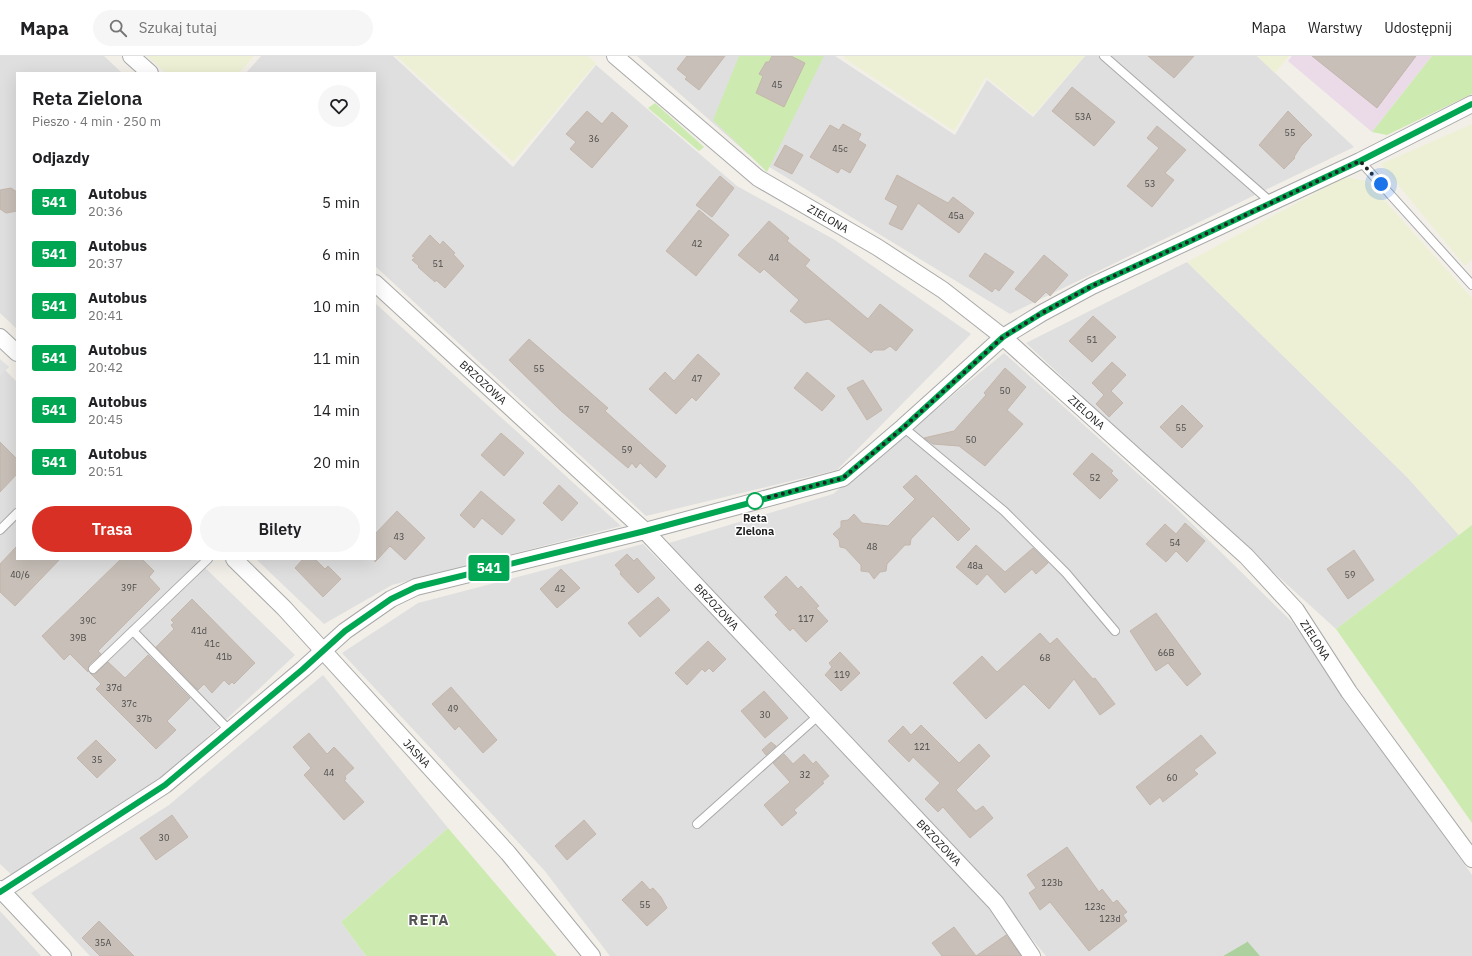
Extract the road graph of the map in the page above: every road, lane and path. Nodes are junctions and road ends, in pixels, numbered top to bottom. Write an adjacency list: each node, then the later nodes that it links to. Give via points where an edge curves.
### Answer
1 (131, 56): 4 (street)
2 (615, 56): 11 (street, ZIELONA, via 758,178 877,247 943,290)
3 (1104, 56): 7 (lane)
4 (149, 72)
5 (1472, 104): 6 (street)
6 (1360, 161): 7 (street); 9 (lane)
7 (1272, 203): 11 (street, via 1092,286)
8 (376, 284): 16 (street, BRZOZOWA)
9 (1472, 285)
10 (0, 337): 12 (street)
11 (1003, 337): 13 (street); 26 (street, ZIELONA, via 1246,556 1296,610 1349,692)
12 (16, 352)
13 (904, 427): 16 (street, via 843,478); 20 (lane, via 1004,511 1066,573)
14 (16, 514): 15 (lane)
15 (0, 530)
16 (645, 531): 21 (street, via 416,587 391,599 364,617); 23 (street, BRZOZOWA)
17 (207, 560): 19 (lane)
18 (235, 560): 21 (street, JASNA)
19 (133, 631): 22 (lane); 24 (lane)
20 (1115, 631)
21 (322, 650): 24 (street); 29 (street, JASNA, via 508,853)
22 (93, 669)
23 (819, 715): 25 (lane); 30 (street, BRZOZOWA, via 996,903)
24 (230, 731): 27 (street, via 165,785)
25 (697, 824)
26 (1472, 859)
27 (1, 891): 28 (street)
28 (63, 956)
29 (592, 956)
30 (1032, 956)

